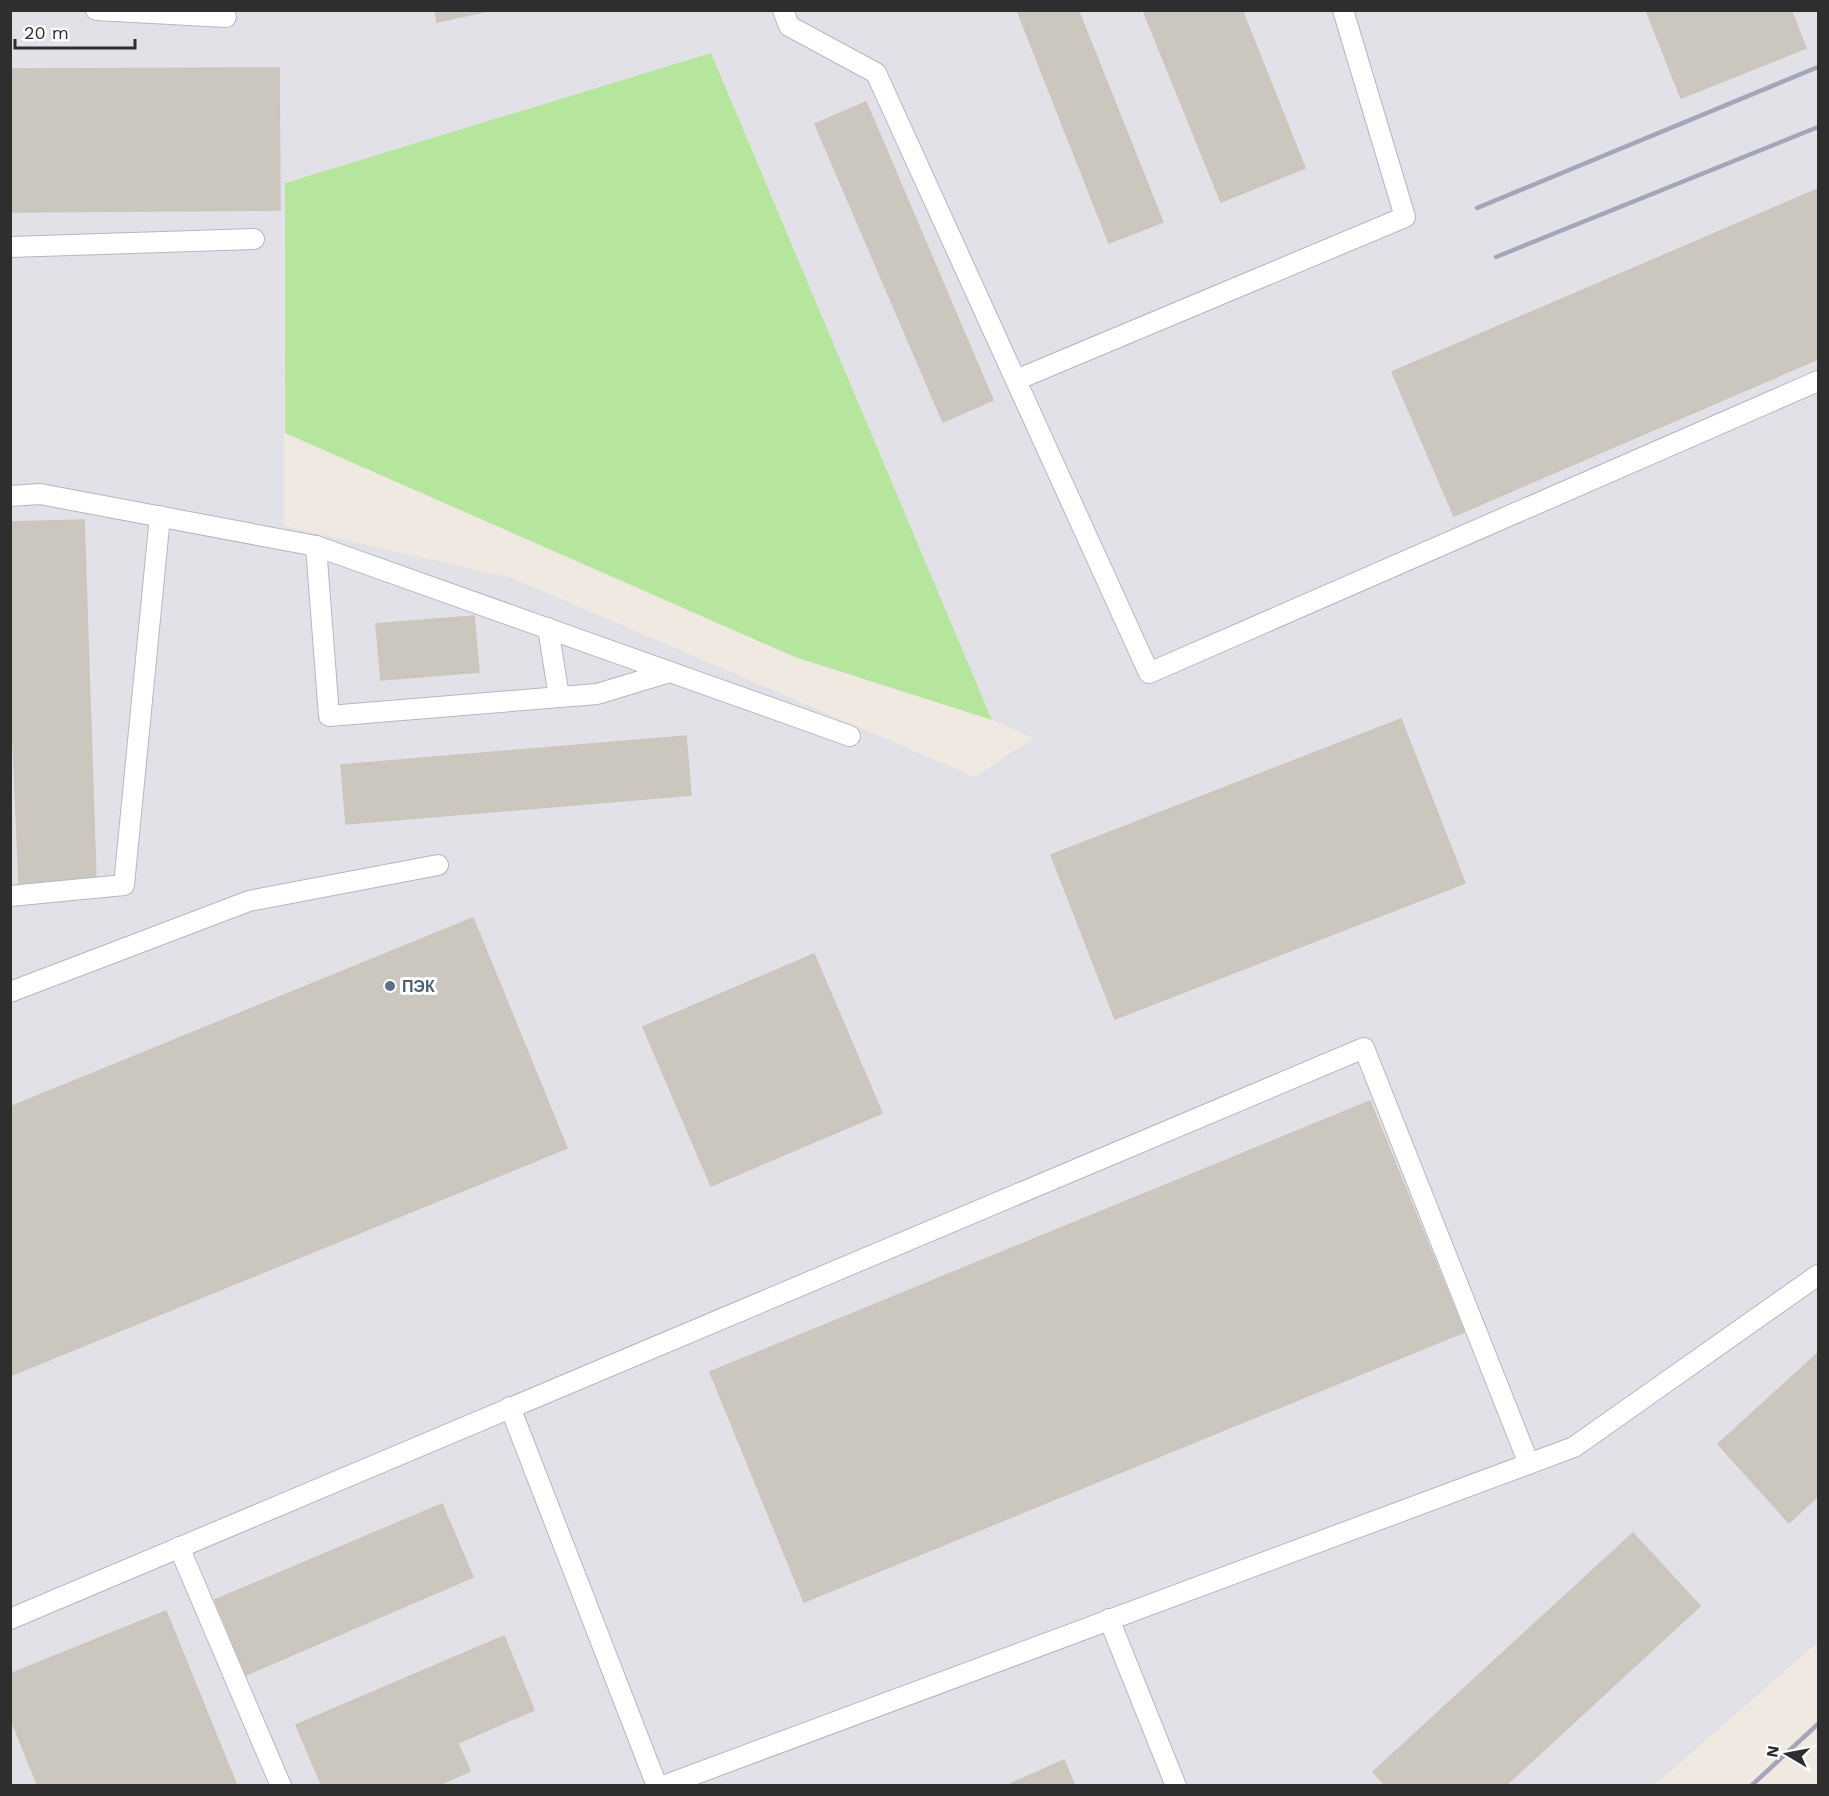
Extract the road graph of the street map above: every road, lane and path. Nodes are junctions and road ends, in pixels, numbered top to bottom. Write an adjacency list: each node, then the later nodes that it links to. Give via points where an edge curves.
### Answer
1 (96, 10): 4 (lane)
2 (783, 10): 7 (lane, via 789,26 876,73)
3 (1343, 10): 7 (lane, via 1405,218)
4 (226, 17)
5 (254, 239): 6 (lane)
6 (10, 247)
7 (1016, 380): 8 (lane, via 1149,673)
8 (1818, 381)
9 (10, 496): 10 (lane, via 40,494)
10 (160, 516): 11 (lane); 17 (lane, via 124,885)
11 (316, 546): 12 (lane); 14 (lane, via 329,716)
12 (548, 628): 13 (lane); 14 (lane)
13 (670, 672): 14 (lane, via 597,694); 15 (lane)
14 (559, 697)
15 (850, 736)
16 (438, 865): 18 (lane, via 249,902)
17 (10, 896)
18 (10, 992)
19 (1818, 1275): 21 (lane, via 1574,1447)
20 (510, 1407): 21 (lane, via 1364,1048); 22 (lane); 26 (lane)
21 (1528, 1464): 24 (lane)
22 (179, 1547): 23 (lane); 25 (lane)
23 (10, 1619)
24 (1109, 1619): 27 (lane); 28 (lane)
25 (280, 1785)
26 (657, 1785)
27 (663, 1785)
28 (1176, 1785)

